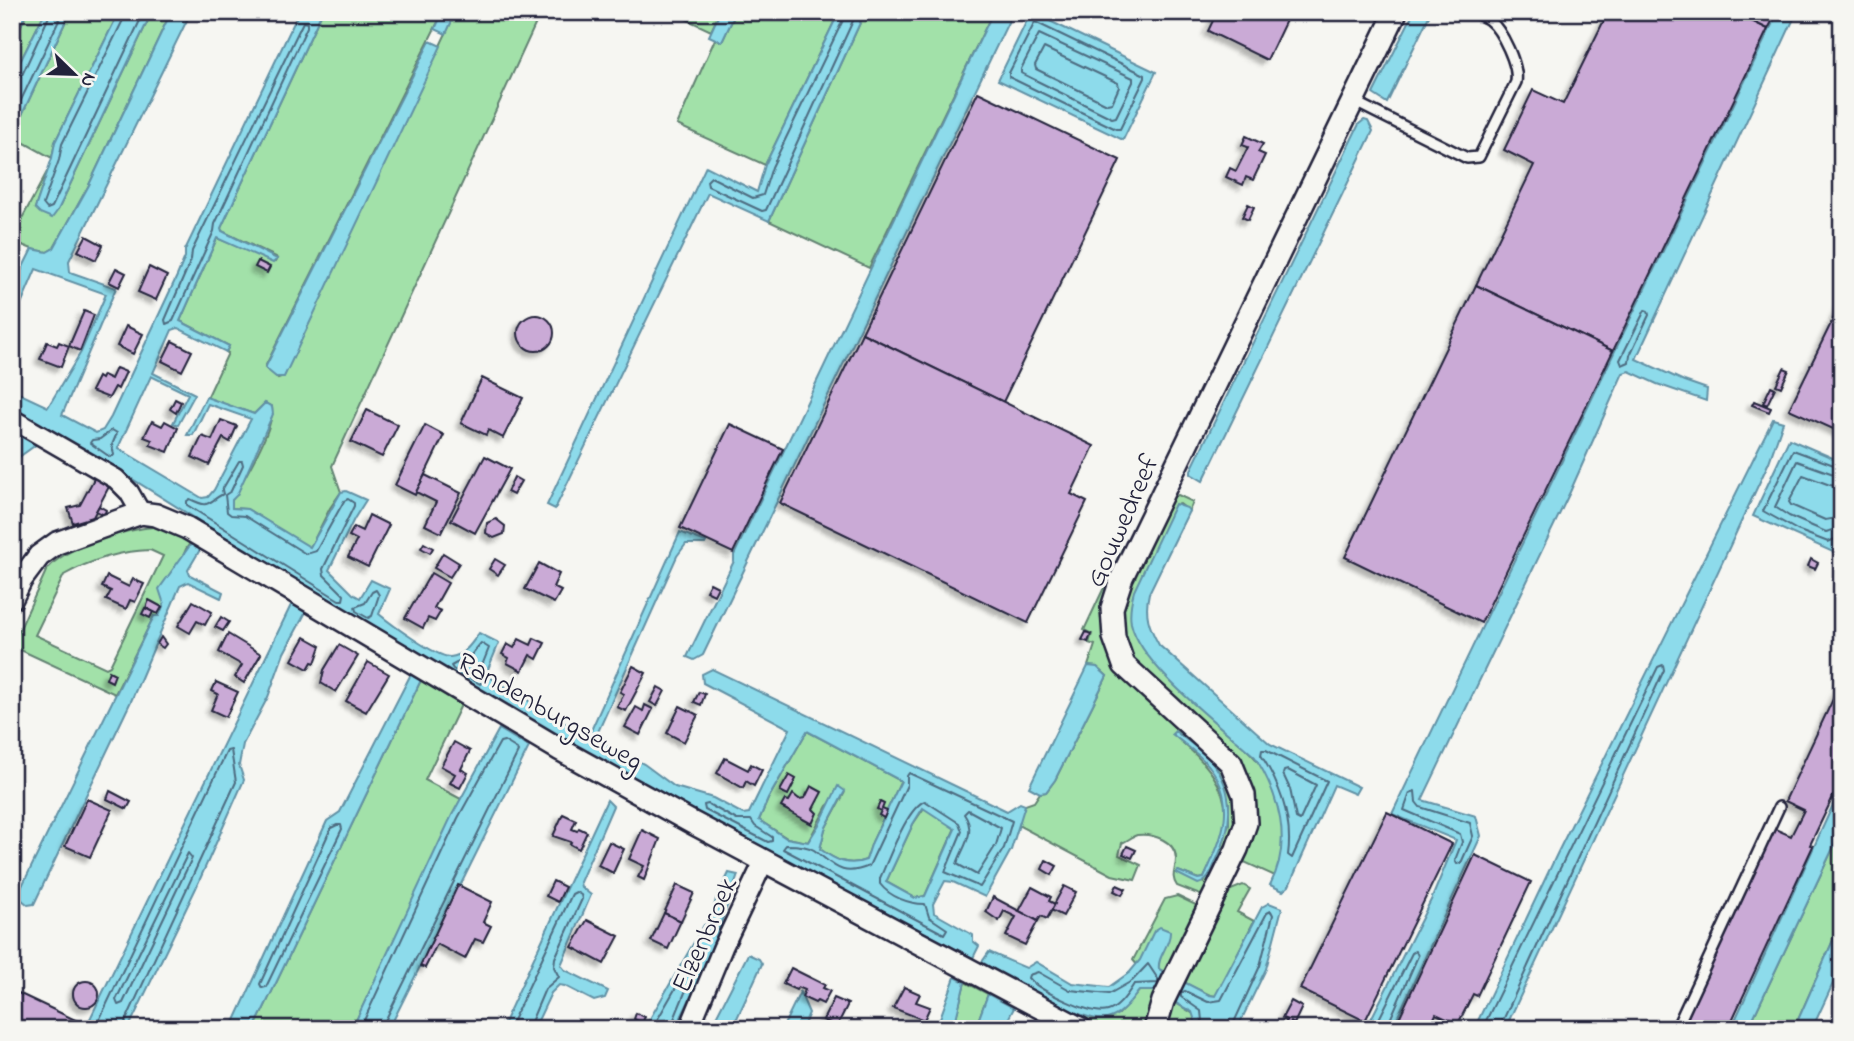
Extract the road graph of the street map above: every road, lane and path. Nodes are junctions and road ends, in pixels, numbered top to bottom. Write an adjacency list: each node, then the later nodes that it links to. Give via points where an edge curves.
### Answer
1 (1396, 12): 3 (street, Gouwedreef)
2 (1474, 12): 3 (lane, via 1497,27 1517,68 1516,82 1479,158 1467,158)
3 (1353, 101): 11 (street, Gouwedreef, via 1122,577 1112,608 1114,637 1124,666 1231,764 1244,795 1246,822 1237,849 1176,974)
4 (12, 419): 5 (street, via 116,479)
5 (141, 513): 6 (street, via 57,543 39,556); 8 (street, Randenburgseweg, via 187,528 559,749)
6 (12, 598)
7 (1779, 807): 12 (lane)
8 (764, 861): 9 (street, Elzenbroek); 10 (street, Randenburgseweg)
9 (689, 1029)
10 (1081, 1029)
11 (1155, 1029)
12 (1676, 1029)

